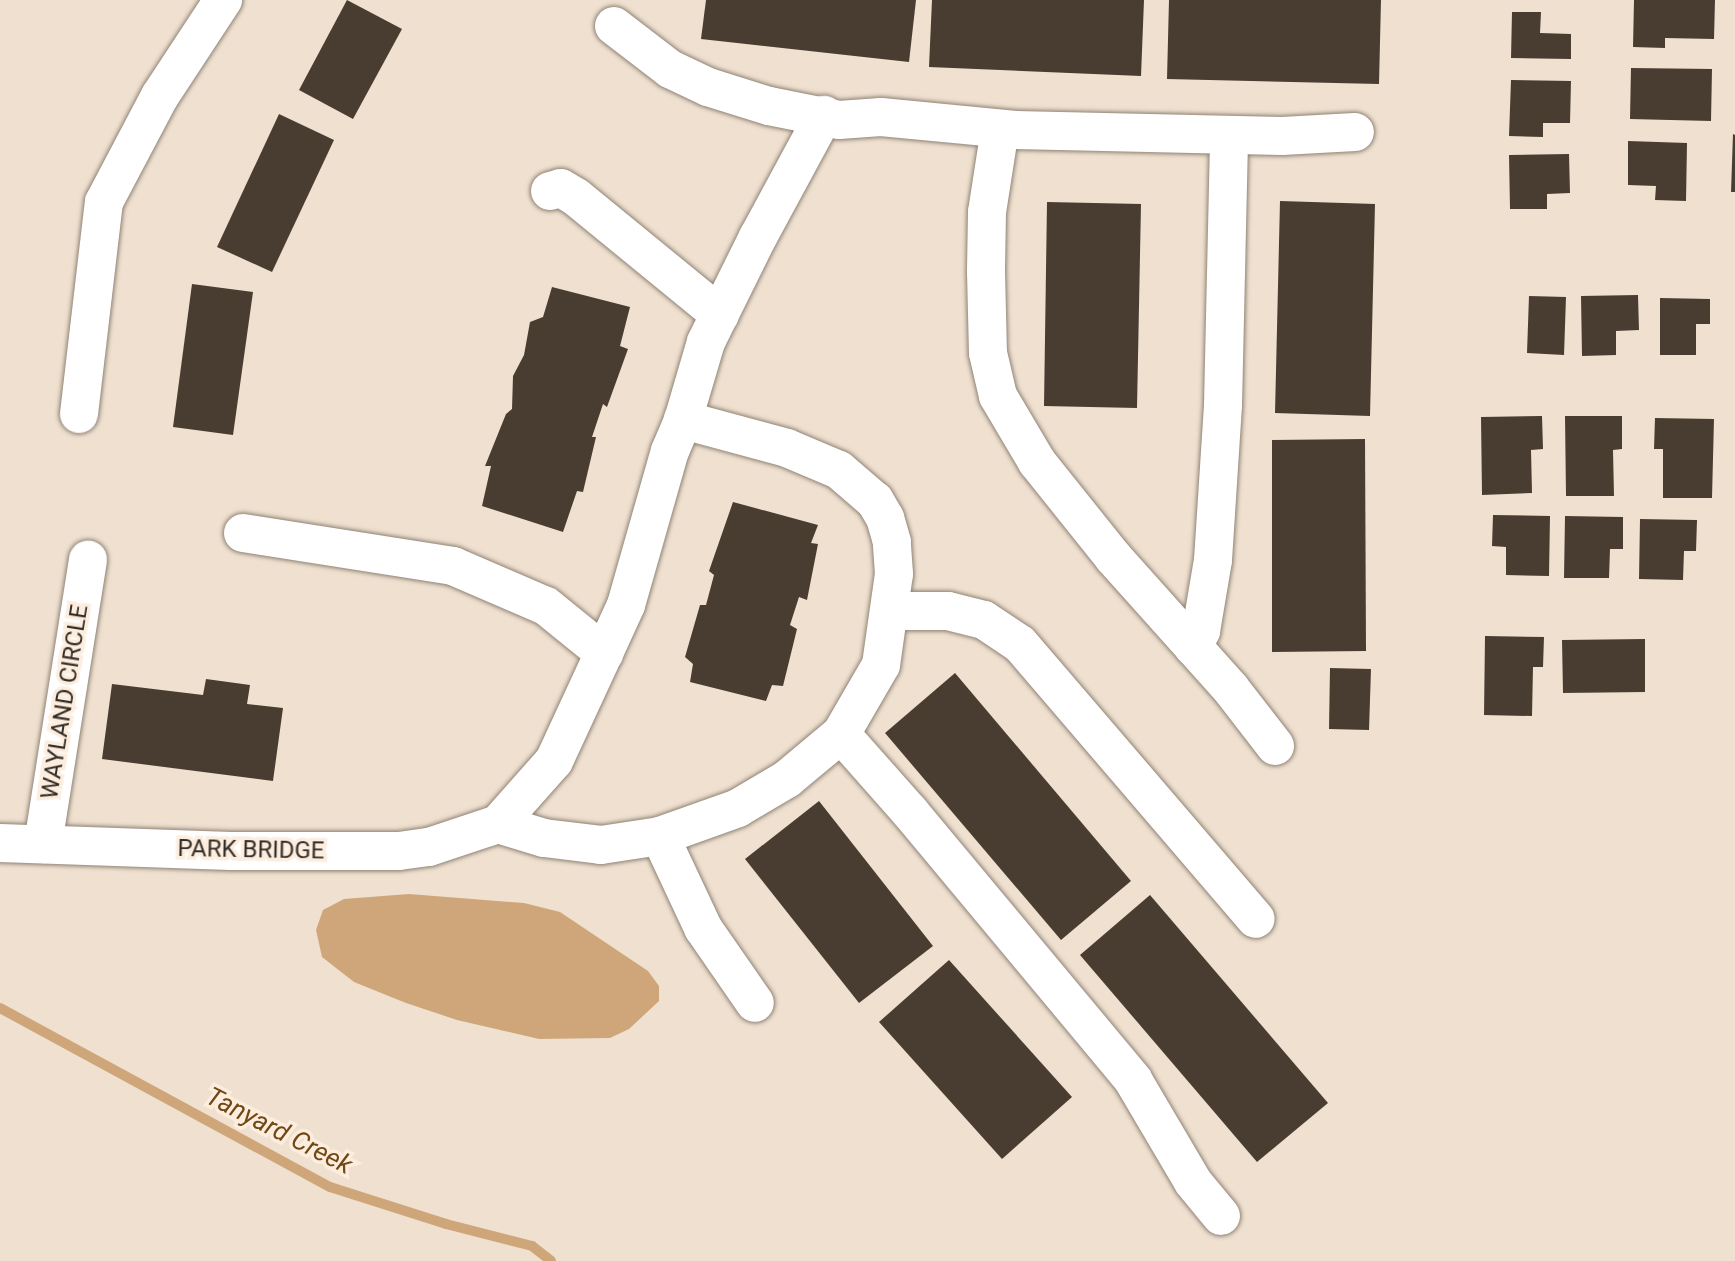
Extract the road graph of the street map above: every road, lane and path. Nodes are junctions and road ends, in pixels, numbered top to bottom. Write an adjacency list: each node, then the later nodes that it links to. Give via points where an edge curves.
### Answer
1 (223, 0): 9 (street, via 160,96 104,202)
2 (614, 26): 3 (street, via 670,69 708,87 769,106)
3 (824, 116): 4 (street); 8 (street)
4 (1000, 129): 6 (street); 14 (street, via 987,212 986,272 988,353 998,396 1037,462)
5 (1355, 132): 6 (street)
6 (1229, 135): 14 (street, via 1223,405 1213,560 1201,631)
7 (550, 191): 8 (street, via 561,188 576,197)
8 (720, 315): 10 (street, via 706,342)
9 (79, 414)
10 (683, 420): 13 (street, via 797,452 839,470 875,501 892,542); 15 (street, via 626,605)
11 (243, 533): 15 (street, via 453,565 546,606)
12 (88, 560): 21 (street, WAYLAND CIRCLE)
13 (890, 611): 16 (street, via 881,665); 22 (street, via 948,611 984,620 1020,645)
14 (1193, 647): 17 (street)
15 (604, 653): 18 (street, via 554,761)
16 (841, 734): 19 (street, via 787,779 738,808); 24 (street, via 1133,1080 1192,1182)
17 (1275, 746)
18 (498, 824): 19 (street, via 544,838 601,845); 21 (street, PARK BRIDGE, via 429,847 399,851)
19 (660, 836): 23 (street, via 703,928)
20 (0, 843): 21 (street, PARK BRIDGE)
21 (43, 844)
22 (1256, 919)
23 (755, 1003)
24 (1221, 1216)

